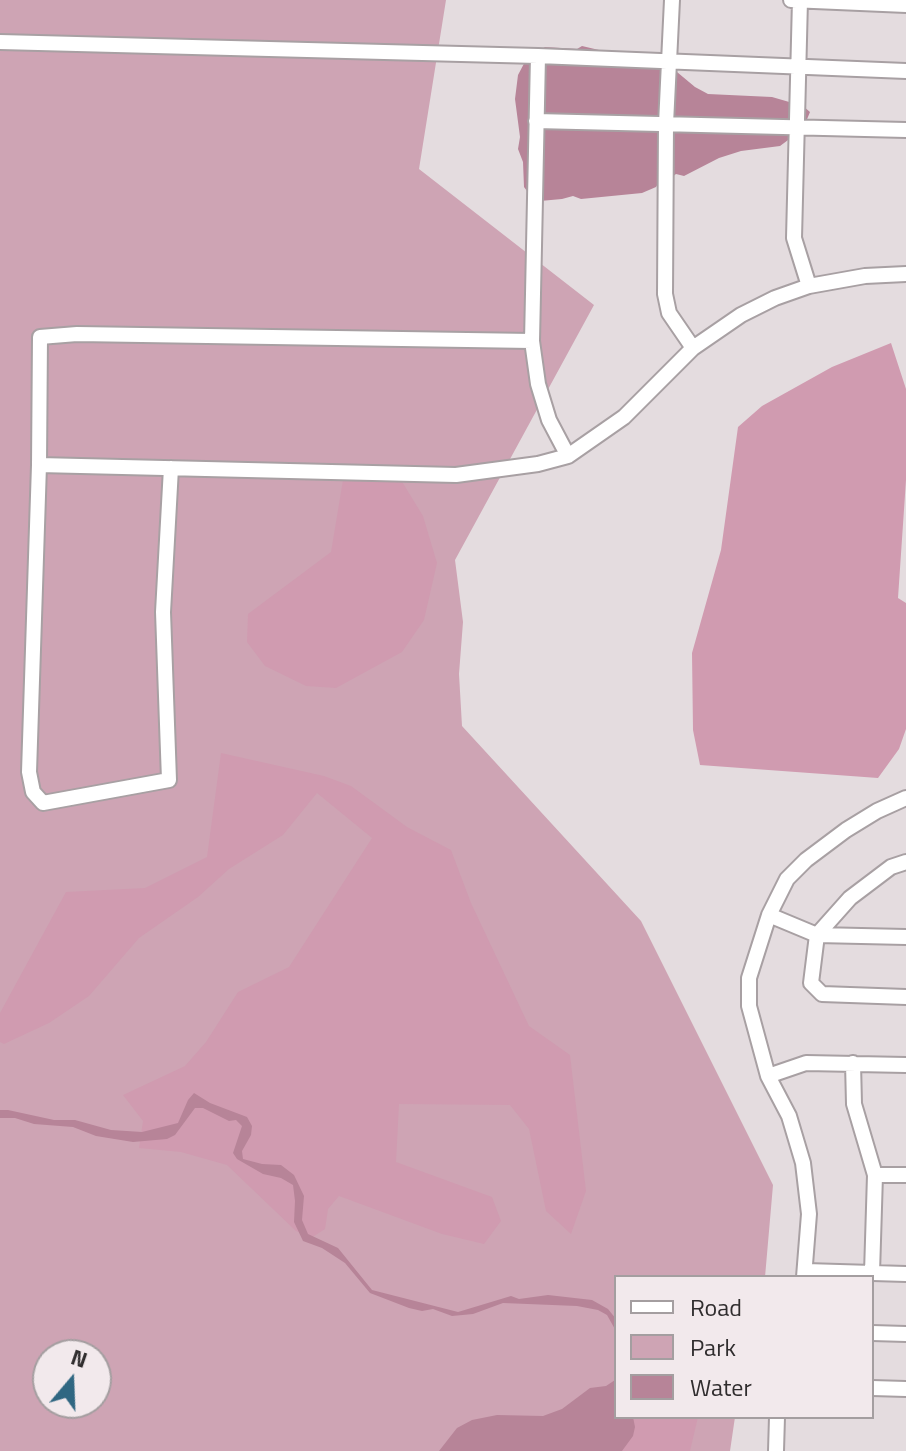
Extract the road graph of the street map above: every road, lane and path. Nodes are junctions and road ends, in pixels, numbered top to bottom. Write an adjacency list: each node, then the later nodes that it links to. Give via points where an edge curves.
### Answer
1 (672, 0): 7 (street)
2 (791, 0): 3 (street)
3 (800, 0): 4 (street); 8 (street)
4 (906, 5)
5 (0, 42): 6 (street)
6 (538, 56): 7 (street); 10 (street)
7 (671, 60): 8 (street); 11 (street)
8 (798, 66): 9 (street); 12 (street)
9 (906, 71)
10 (536, 121): 11 (street); 16 (street)
11 (666, 124): 12 (street); 17 (street, via 665,294 671,318)
12 (797, 128): 13 (street); 15 (street, via 794,238)
13 (906, 130)
14 (906, 274): 15 (street)
15 (809, 286): 17 (street, via 741,315)
16 (532, 341): 18 (street, via 549,420); 19 (street, via 40,337)
17 (693, 348): 18 (street, via 624,417)
18 (568, 456): 20 (street, via 456,475)
19 (39, 465): 20 (street); 20 (street, via 29,772 33,792 43,803 169,780 163,612)
20 (171, 468)
21 (906, 798): 23 (street, via 863,818 806,860 787,879)
22 (906, 862): 24 (street, via 850,898)
23 (769, 915): 24 (street); 29 (street, via 749,978 749,1006)
24 (817, 935): 25 (street); 26 (street, via 811,983 822,994)
25 (906, 937)
26 (906, 997)
27 (853, 1063): 28 (street); 29 (street, via 806,1063); 30 (street, via 854,1104)
28 (906, 1065)
29 (768, 1076): 33 (street, via 789,1116 803,1163 809,1214)
30 (875, 1175): 31 (street); 32 (street)
31 (906, 1175)
32 (872, 1273): 33 (street); 34 (street)
33 (805, 1274)
34 (906, 1274)
35 (874, 1333): 36 (street)
36 (906, 1334)
37 (874, 1388): 38 (street)
38 (906, 1389)
39 (777, 1419): 40 (street)
40 (776, 1451)

